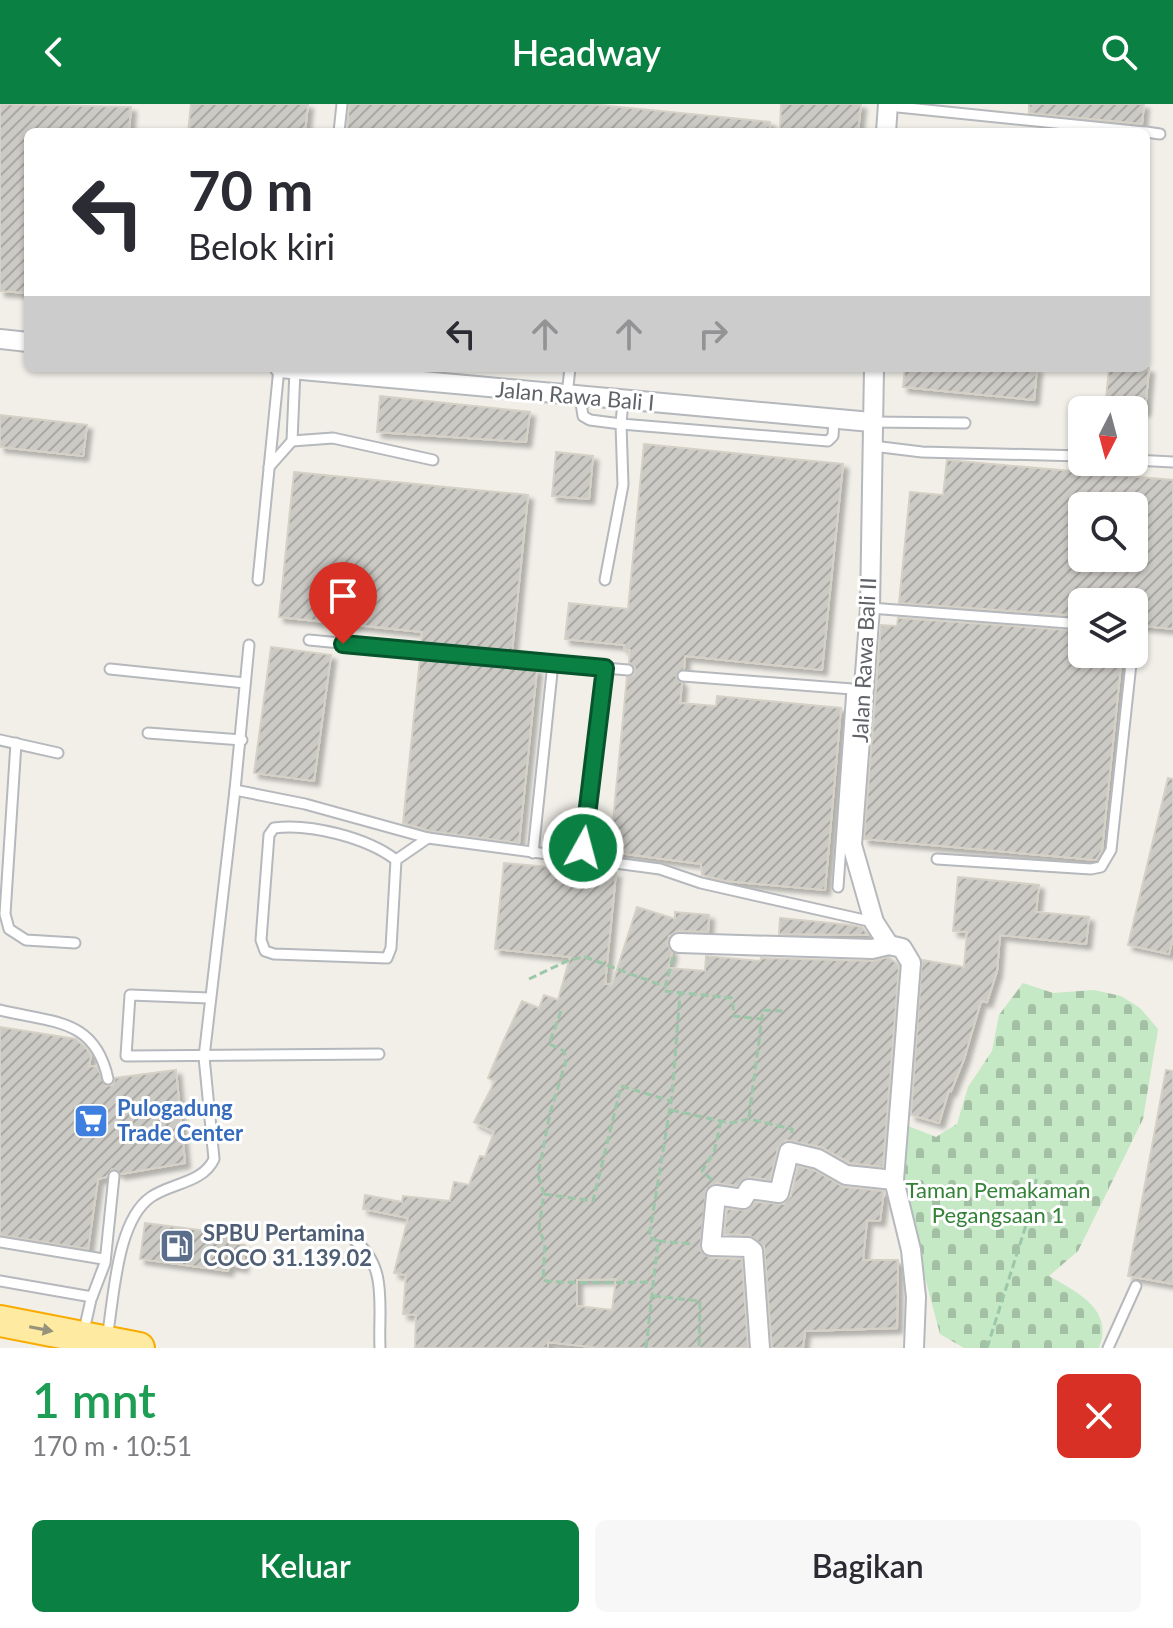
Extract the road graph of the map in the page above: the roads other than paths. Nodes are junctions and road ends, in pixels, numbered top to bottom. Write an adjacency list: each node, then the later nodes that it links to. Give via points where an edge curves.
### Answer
1 (342, 104): 3 (lane)
2 (888, 105): 4 (street); 5 (lane)
3 (339, 128)
4 (886, 128)
5 (1107, 128)
6 (1150, 133): 7 (lane)
7 (1160, 134)
8 (0, 339): 9 (street)
9 (24, 342)
10 (285, 372): 21 (lane)
11 (285, 372): 27 (lane)
12 (352, 372): 15 (street, Jalan Rawa Bali I)
13 (570, 372): 15 (lane)
14 (874, 372): 18 (street, Jalan Rawa Bali II)
15 (573, 396): 16 (street, Jalan Rawa Bali I); 20 (lane, via 583,416)
16 (623, 400): 17 (street, Jalan Rawa Bali I); 20 (lane)
17 (834, 419): 18 (street, Jalan Rawa Bali I); 20 (lane, via 828,441)
18 (871, 422): 19 (lane); 22 (street, Jalan Rawa Bali II)
19 (965, 423)
20 (621, 424): 29 (lane, via 623,485)
21 (292, 441): 24 (lane, via 333,438); 27 (lane)
22 (870, 445): 23 (lane, via 922,452); 30 (street, Jalan Rawa Bali II)
23 (1068, 456)
24 (433, 460)
25 (1148, 461): 26 (lane)
26 (1173, 462)
27 (269, 467): 28 (lane)
28 (258, 580)
29 (605, 580)
30 (870, 608): 31 (lane); 53 (street, Jalan Rawa Bali II, via 852,845)
31 (1068, 623)
32 (309, 640): 34 (lane)
33 (249, 645): 40 (lane)
34 (553, 663): 35 (lane); 48 (lane)
35 (605, 668): 38 (lane); 49 (lane)
36 (1130, 668): 50 (lane, via 1106,861 1091,869)
37 (110, 669): 40 (lane)
38 (628, 670)
39 (683, 676): 52 (lane, via 852,689)
40 (245, 683): 43 (lane)
41 (148, 733): 43 (lane)
42 (0, 740): 44 (lane)
43 (242, 740): 46 (lane)
44 (16, 743): 45 (lane); 54 (lane, via 5,914 9,929 26,940)
45 (58, 753)
46 (235, 790): 47 (lane); 57 (lane)
47 (428, 838): 48 (lane); 51 (lane)
48 (533, 853): 49 (lane)
49 (582, 856): 53 (lane, via 660,869)
50 (937, 859)
51 (396, 860): 51 (lane, via 355,841 313,830 274,828 269,835 261,940 265,951 387,958)
52 (838, 887)
53 (874, 922): 56 (street, Jalan Rawa Bali II)
54 (75, 943)
55 (679, 943): 56 (street, via 860,949)
56 (889, 945): 63 (street, Jalan Rawa Bali II, via 902,948 911,963)
57 (209, 998): 60 (lane); 60 (lane, via 130,995 124,1040 124,1050 133,1058)
58 (0, 1010): 61 (lane, via 73,1028 91,1038 103,1055)
59 (379, 1054): 60 (lane)
60 (204, 1057): 71 (lane, via 214,1159 200,1175 150,1197 135,1211)
61 (108, 1079)
62 (114, 1176): 66 (lane)
63 (894, 1180): 74 (street, via 846,1175 818,1159 789,1152 779,1193 749,1189 743,1199 716,1195 711,1246 753,1251); 75 (street, via 911,1250)
64 (353, 1239): 73 (lane, via 370,1252 377,1267)
65 (0, 1242): 66 (lane)
66 (103, 1259): 69 (lane)
67 (0, 1281): 69 (lane)
68 (1136, 1286): 76 (lane)
69 (92, 1297): 71 (lane)
70 (0, 1321): 71 (highway, one-way to 71)
71 (90, 1342): 72 (highway)
72 (139, 1348)
73 (380, 1348)
74 (760, 1348)
75 (914, 1348)
76 (1108, 1348)

